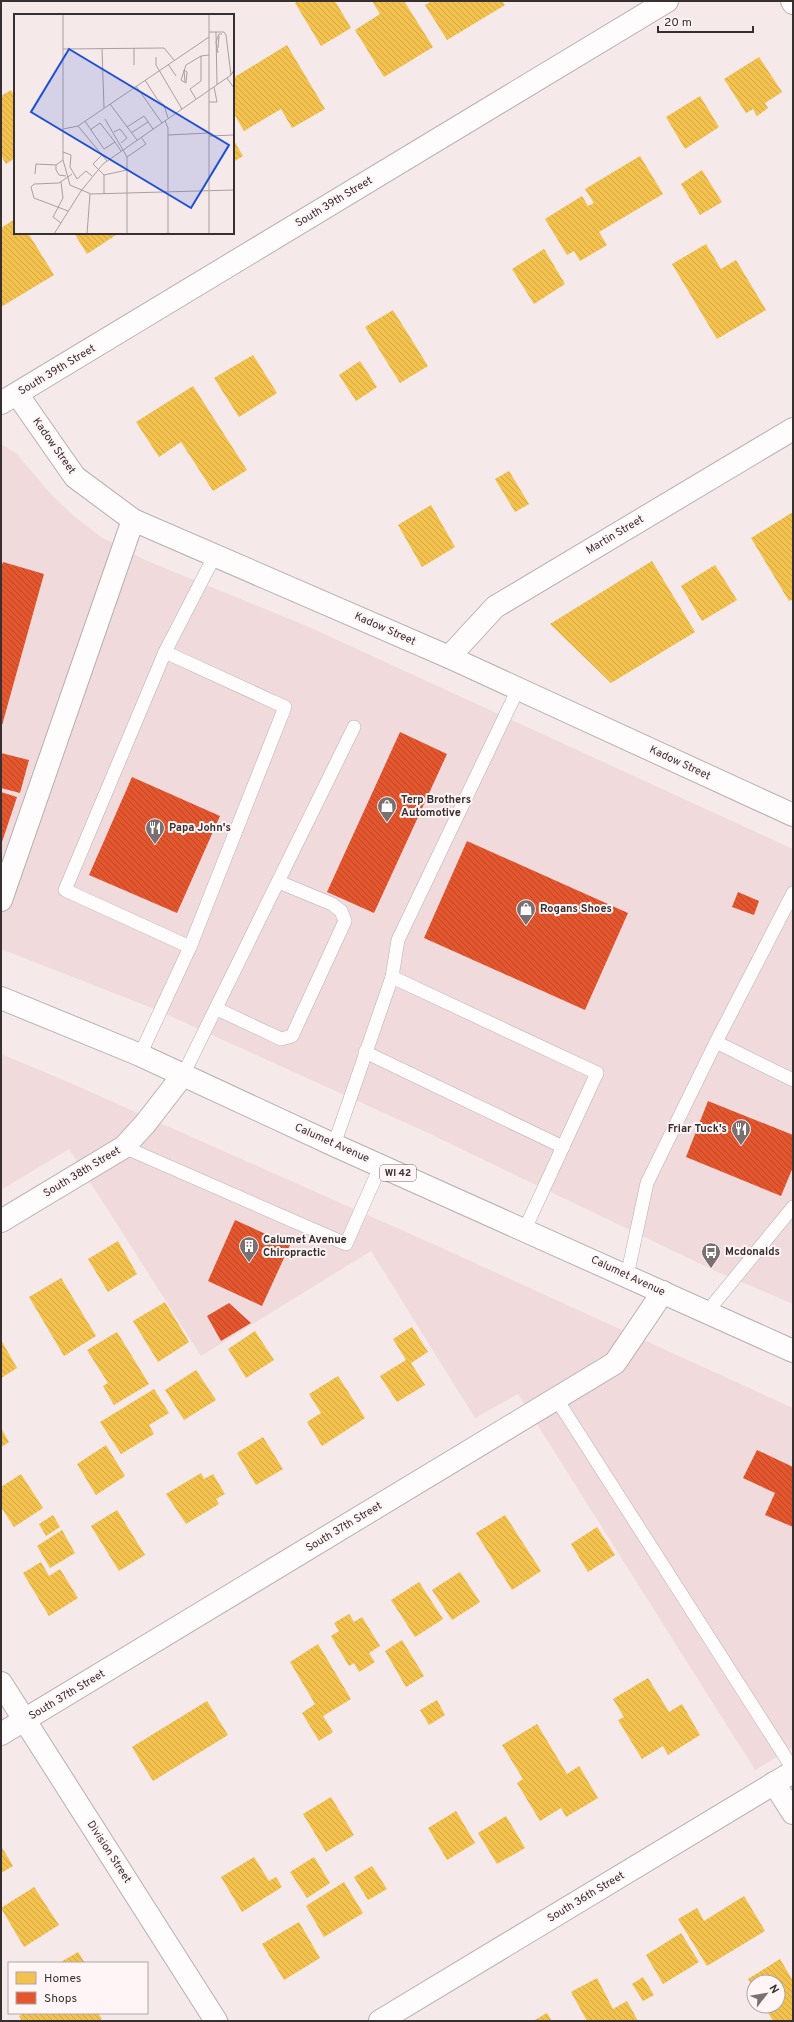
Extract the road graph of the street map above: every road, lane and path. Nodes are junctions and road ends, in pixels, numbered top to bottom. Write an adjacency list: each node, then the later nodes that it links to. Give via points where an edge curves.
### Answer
1 (668, 1): 2 (street, South 39th Street)
2 (9, 399): 4 (street, Kadow Street, via 75,477)
3 (793, 429): 7 (street, Martin Street, via 495,607)
4 (133, 520): 5 (street, Kadow Street); 13 (street)
5 (215, 555): 6 (lane); 7 (street, Kadow Street)
6 (165, 652): 15 (lane, via 285,707); 15 (lane, via 65,890)
7 (448, 657): 8 (street, Kadow Street)
8 (518, 689): 10 (street, Kadow Street); 16 (lane, via 398,940)
9 (354, 727): 11 (lane)
10 (793, 815)
11 (279, 882): 18 (lane); 18 (lane, via 332,904 341,911 345,921 292,1036 281,1039)
12 (793, 893): 14 (lane)
13 (1, 900)
14 (790, 906): 19 (lane)
15 (190, 947): 21 (lane)
16 (392, 977): 20 (lane); 26 (lane, via 597,1073)
17 (1, 998): 21 (street, Calumet Avenue / WI 42)
18 (217, 1009): 22 (lane)
19 (716, 1042): 23 (lane); 31 (lane, via 647,1183)
20 (365, 1052): 24 (lane); 26 (lane)
21 (140, 1055): 22 (street, Calumet Avenue / WI 42)
22 (183, 1075): 24 (street, Calumet Avenue / WI 42); 25 (street, South 38th Street)
23 (793, 1080)
24 (334, 1145): 27 (street, Calumet Avenue / WI 42)
25 (124, 1147): 27 (lane, via 346,1244); 29 (street, South 38th Street)
26 (563, 1147): 30 (lane)
27 (381, 1165): 30 (street, Calumet Avenue / WI 42)
28 (793, 1207): 33 (lane)
29 (1, 1221)
30 (525, 1230): 31 (street, Calumet Avenue / WI 42)
31 (627, 1276): 32 (street, Calumet Avenue / WI 42)
32 (662, 1292): 33 (street, Calumet Avenue / WI 42); 35 (street, South 37th Street, via 615,1363)
33 (706, 1312): 34 (street, Calumet Avenue / WI 42)
34 (793, 1351)
35 (556, 1398): 37 (street, South 37th Street); 39 (lane)
36 (1, 1684): 37 (street, Division Street)
37 (24, 1720): 38 (street, South 37th Street); 43 (street, Division Street)
38 (1, 1734)
39 (793, 1768)
40 (793, 1772): 41 (street, South 36th Street)
41 (774, 1783): 42 (street); 44 (street, South 36th Street)
42 (793, 1813)
43 (216, 2021)
44 (380, 2021)

